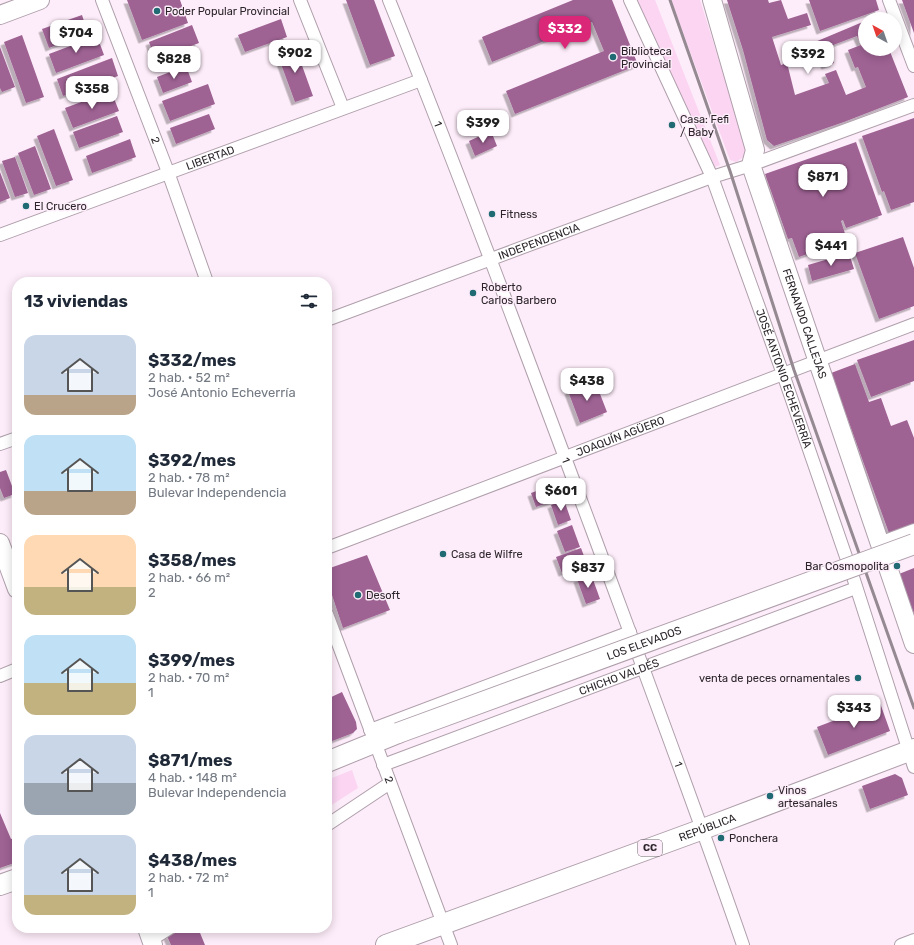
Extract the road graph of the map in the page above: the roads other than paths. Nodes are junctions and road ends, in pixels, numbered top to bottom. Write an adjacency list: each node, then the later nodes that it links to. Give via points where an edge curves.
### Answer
1 (40, 0): 8 (street)
2 (102, 0): 14 (street, 2)
3 (300, 0): 12 (street)
4 (389, 0): 10 (street, 1)
5 (630, 0): 15 (street, JOSÉ ANTONIO ECHEVERRÍA)
6 (712, 0): 13 (street, FERNANDO CALLEJAS, via 755,150)
7 (889, 0): 9 (street)
8 (0, 15)
9 (914, 66)
10 (421, 80): 12 (street, LIBERTAD); 17 (street, 1)
11 (914, 105): 13 (street, INDEPENDENCIA)
12 (343, 108): 14 (street, LIBERTAD)
13 (751, 165): 15 (street, INDEPENDENCIA); 21 (street, FERNANDO CALLEJAS)
14 (168, 172): 16 (street, LIBERTAD); 18 (street, 2)
15 (712, 177): 17 (street, INDEPENDENCIA); 22 (street, JOSÉ ANTONIO ECHEVERRÍA)
16 (0, 236)
17 (490, 259): 19 (street, INDEPENDENCIA); 25 (street, 1)
18 (205, 277)
19 (332, 318)
20 (914, 324): 21 (street, JOAQUÍN AGÜERO)
21 (817, 361): 22 (street, JOAQUÍN AGÜERO); 28 (street, FERNANDO CALLEJAS)
22 (783, 374): 25 (street, JOAQUÍN AGÜERO); 32 (street, JOSÉ ANTONIO ECHEVERRÍA)
23 (12, 440): 24 (street)
24 (0, 444)
25 (565, 458): 30 (street, JOAQUÍN AGÜERO); 34 (street, 1)
26 (914, 530): 28 (street)
27 (0, 543): 31 (street)
28 (880, 543): 35 (street, FERNANDO CALLEJAS)
29 (914, 544): 39 (main road, LOS ELEVADOS, bridge, via 398,733)
30 (332, 546)
31 (12, 575)
32 (856, 588): 36 (street, CHICHO VALDÉS); 40 (street, JOSÉ ANTONIO ECHEVERRÍA)
33 (332, 627): 39 (street, 2)
34 (630, 632): 36 (street, 1); 39 (street)
35 (914, 644)
36 (643, 668): 42 (street, CHICHO VALDÉS); 45 (street, 1)
37 (12, 671): 38 (street)
38 (0, 676)
39 (373, 737): 41 (main road, LOS ELEVADOS); 42 (street, 2)
40 (912, 755): 45 (main road, REPÚBLICA / CC)
41 (332, 759)
42 (383, 765): 43 (street, 2)
43 (390, 783): 44 (street); 48 (street, 2)
44 (332, 822)
45 (703, 829): 48 (main road, REPÚBLICA / CC); 54 (street, 1)
46 (12, 881): 47 (main road)
47 (0, 885)
48 (444, 924): 52 (main road, REPÚBLICA / CC); 53 (street, 2)
49 (160, 933): 50 (street)
50 (150, 938)
51 (914, 940): 55 (street)
52 (386, 945)
53 (451, 945)
54 (743, 945)
55 (901, 945)

